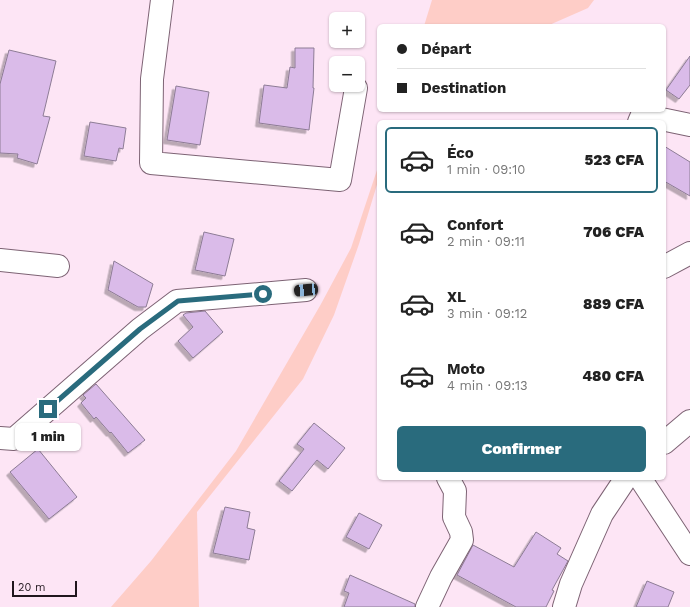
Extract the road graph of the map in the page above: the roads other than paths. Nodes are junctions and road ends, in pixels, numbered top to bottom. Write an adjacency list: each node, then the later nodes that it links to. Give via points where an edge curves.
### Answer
1 (162, 0): 2 (street, via 152,79 150,163 340,180)
2 (355, 92)
3 (640, 120): 4 (street, via 642,115)
4 (666, 120)
5 (666, 120): 6 (street)
6 (690, 125)
7 (690, 253): 10 (street)
8 (0, 260): 9 (street)
9 (58, 266)
10 (666, 266)
11 (306, 290): 14 (street, via 178,301 140,329)
12 (690, 421): 13 (street)
13 (666, 441)
14 (5, 443)
15 (449, 480): 19 (street, via 455,491 454,517 462,540)
16 (625, 480): 20 (street, via 602,514 571,584)
17 (641, 480): 18 (street)
18 (689, 552)
19 (427, 607)
20 (564, 607)

